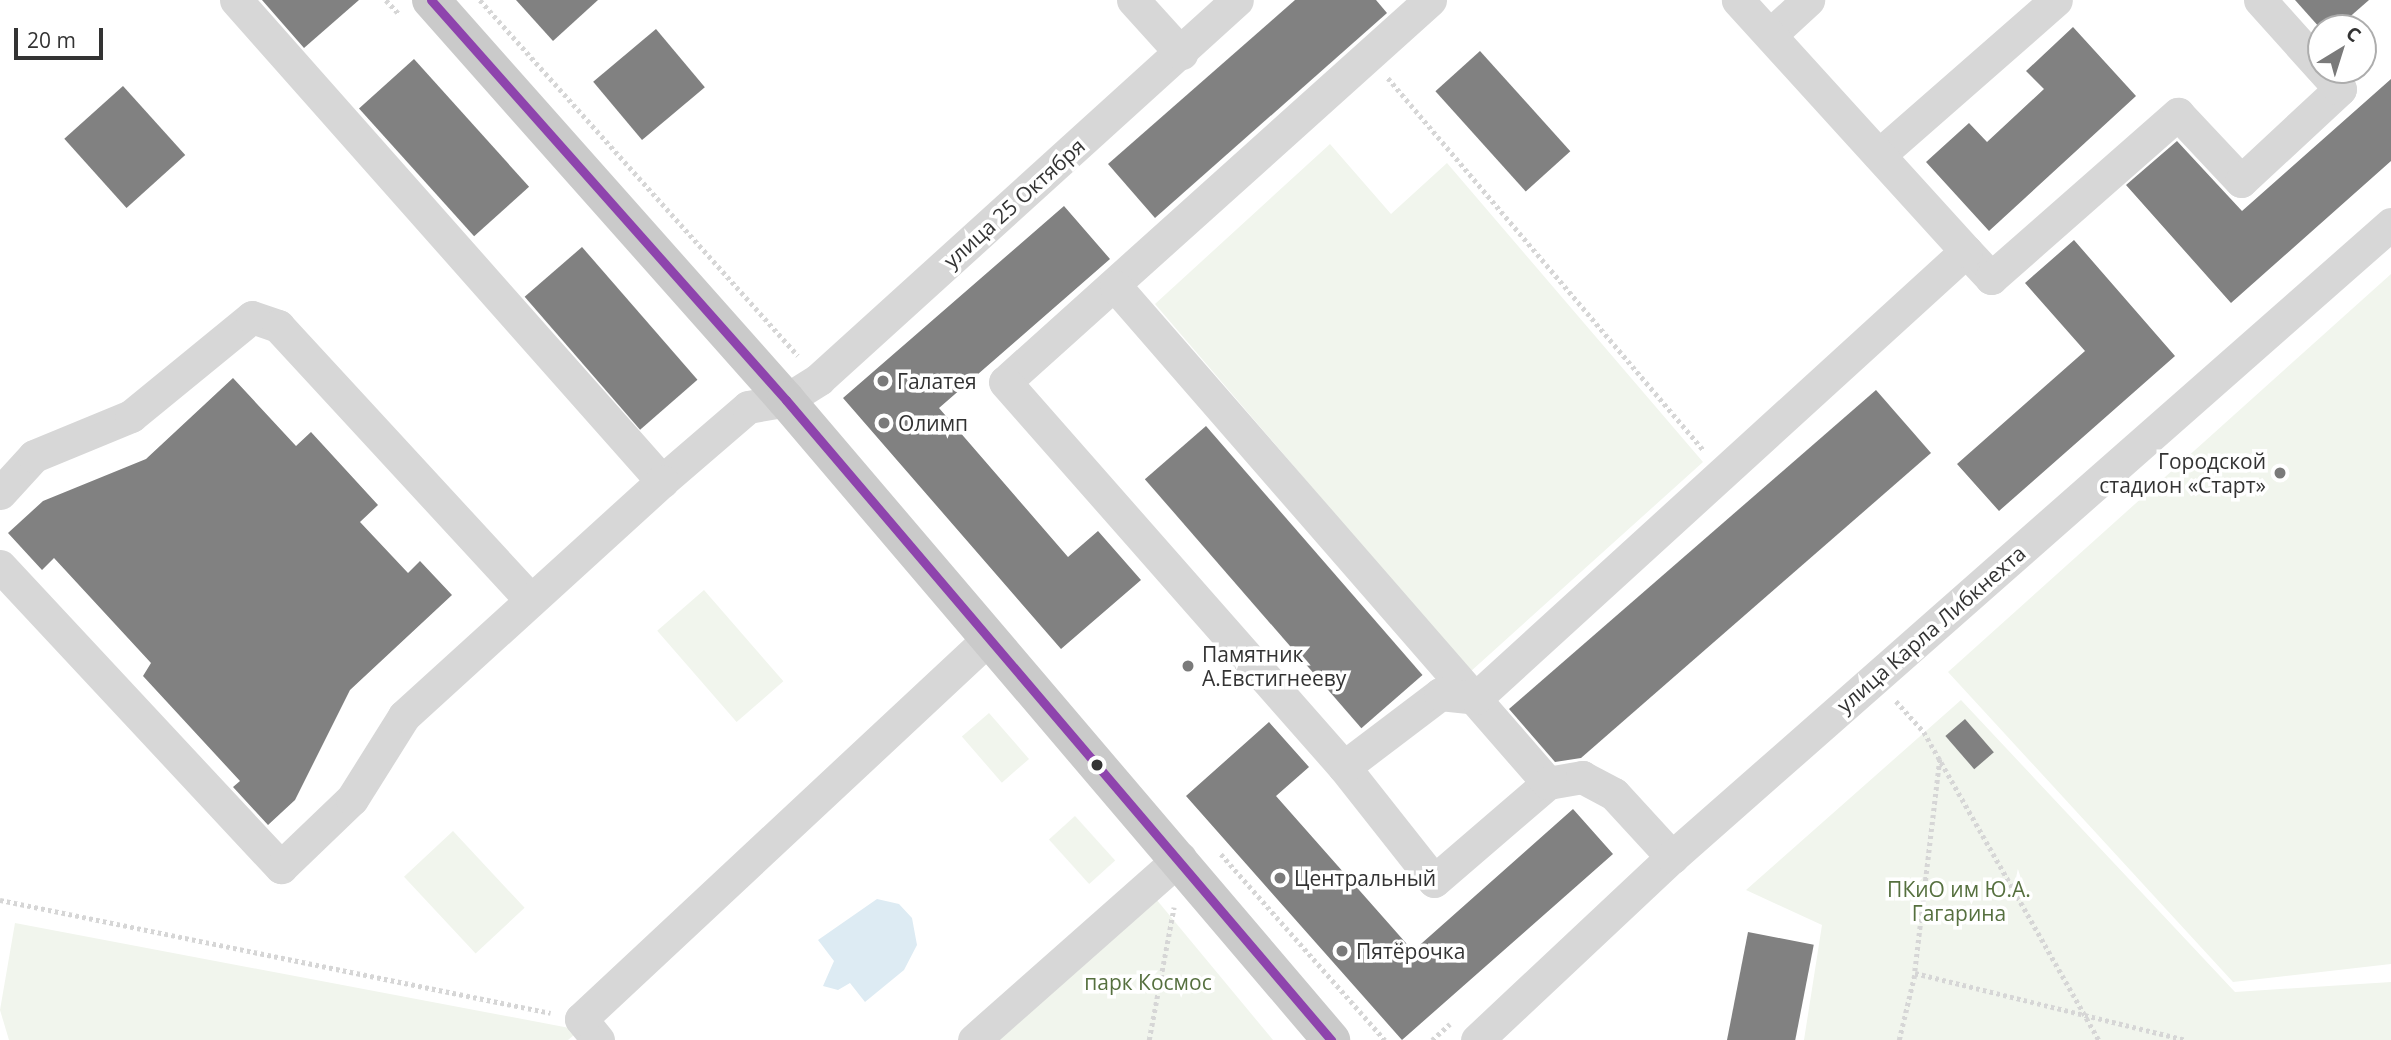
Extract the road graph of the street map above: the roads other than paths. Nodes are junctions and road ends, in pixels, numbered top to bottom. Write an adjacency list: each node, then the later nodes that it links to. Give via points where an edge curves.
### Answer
1 (236, 0): 19 (street)
2 (431, 0): 18 (main road)
3 (1133, 0): 11 (street)
4 (1237, 0): 11 (street, улица 25 Октября)
5 (1430, 0): 17 (street)
6 (1738, 0): 10 (street)
7 (1808, 0): 10 (street)
8 (2056, 0): 14 (street)
9 (2260, 0): 12 (street)
10 (1770, 35): 14 (street)
11 (1181, 52): 18 (street, улица 25 Октября, via 818,379)
12 (2307, 52)
13 (2336, 84): 16 (street, via 2340,89 2241,181 2178,114 1992,278)
14 (1879, 155): 16 (street)
15 (2391, 224): 27 (street, улица Карла Либкнехта)
16 (1966, 251): 24 (street)
17 (1116, 287): 24 (street); 25 (street, via 1005,382)
18 (786, 400): 19 (street, via 748,407); 23 (main road)
19 (662, 481): 22 (street)
20 (0, 493): 22 (street, via 34,456 131,416 251,317 278,326)
21 (0, 566): 22 (street, via 281,867 352,799 404,716)
22 (530, 599)
23 (986, 641): 28 (main road); 29 (street)
24 (1476, 698): 25 (street, via 1440,694); 26 (street)
25 (1344, 767): 26 (street, via 1434,881)
26 (1548, 783): 27 (street, via 1582,777 1614,794)
27 (1672, 857): 32 (street, улица Карла Либкнехта)
28 (1180, 858): 30 (street); 31 (main road)
29 (590, 1030)
30 (974, 1040)
31 (1331, 1040)
32 (1477, 1040)

